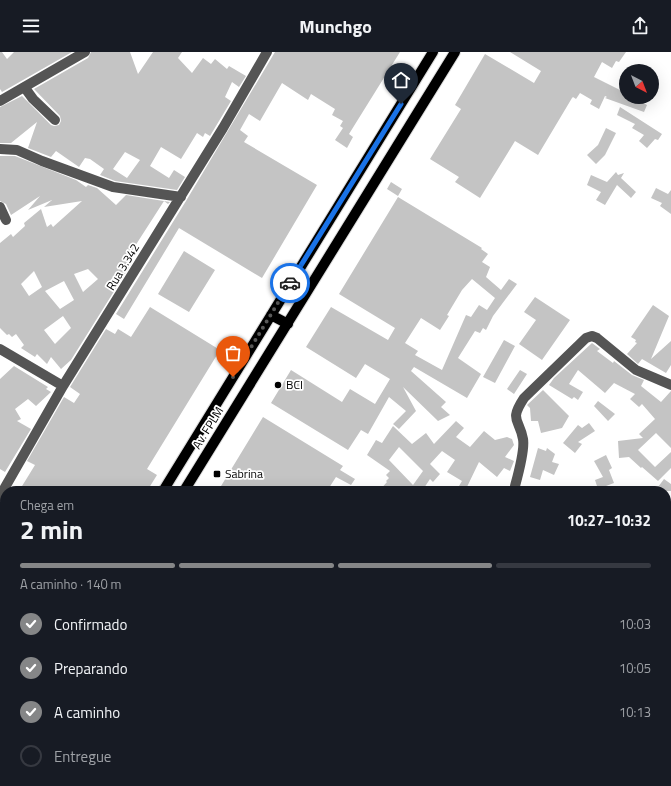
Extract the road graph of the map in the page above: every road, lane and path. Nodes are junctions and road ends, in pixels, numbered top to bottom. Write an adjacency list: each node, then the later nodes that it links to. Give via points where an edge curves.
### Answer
1 (84, 52): 5 (street)
2 (267, 52): 9 (street, Rua 3.342)
3 (433, 52): 12 (main road, Av. FPLM)
4 (455, 52): 13 (main road, Av. FPLM)
5 (25, 88): 6 (street); 7 (street)
6 (1, 98)
7 (55, 120)
8 (0, 149): 9 (street, via 17,150 114,187)
9 (181, 197): 16 (street, Rua 3.342)
10 (0, 207): 11 (street)
11 (6, 220)
12 (271, 315): 13 (main road); 18 (main road, Av. FPLM)
13 (288, 324): 19 (main road, Av. FPLM)
14 (0, 350): 16 (street)
15 (671, 385): 20 (street, via 636,370 597,338 586,338 524,398 517,410 516,421 523,440)
16 (63, 386): 17 (street, Rua 3.342)
17 (6, 486)
18 (166, 486)
19 (187, 486)
20 (515, 486)

